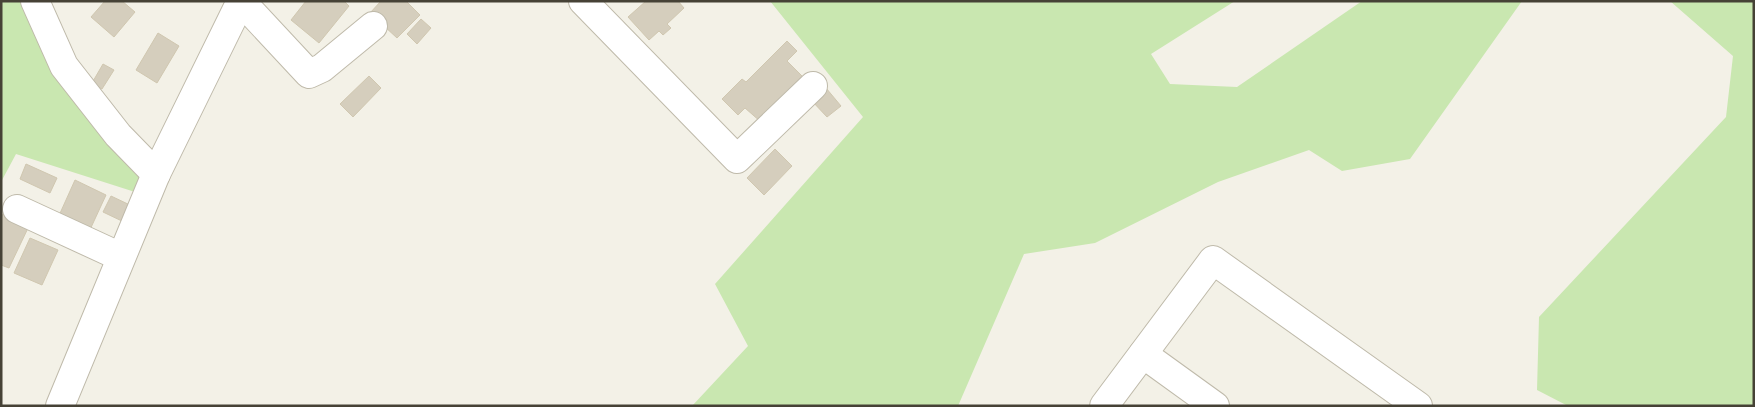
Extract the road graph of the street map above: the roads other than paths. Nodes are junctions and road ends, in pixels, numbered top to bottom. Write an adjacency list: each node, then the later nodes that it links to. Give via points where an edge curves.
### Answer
1 (36, 1): 6 (street, via 64,66 118,134)
2 (241, 1): 4 (street, via 309,74 322,68); 6 (street)
3 (583, 1): 5 (street, via 737,159)
4 (374, 26)
5 (813, 86)
6 (156, 174): 8 (street)
7 (17, 209): 8 (street)
8 (121, 257): 10 (street)
9 (1143, 354): 11 (street); 12 (street); 13 (street, via 1213,260)
10 (60, 406)
11 (1104, 406)
12 (1215, 406)
13 (1418, 406)

